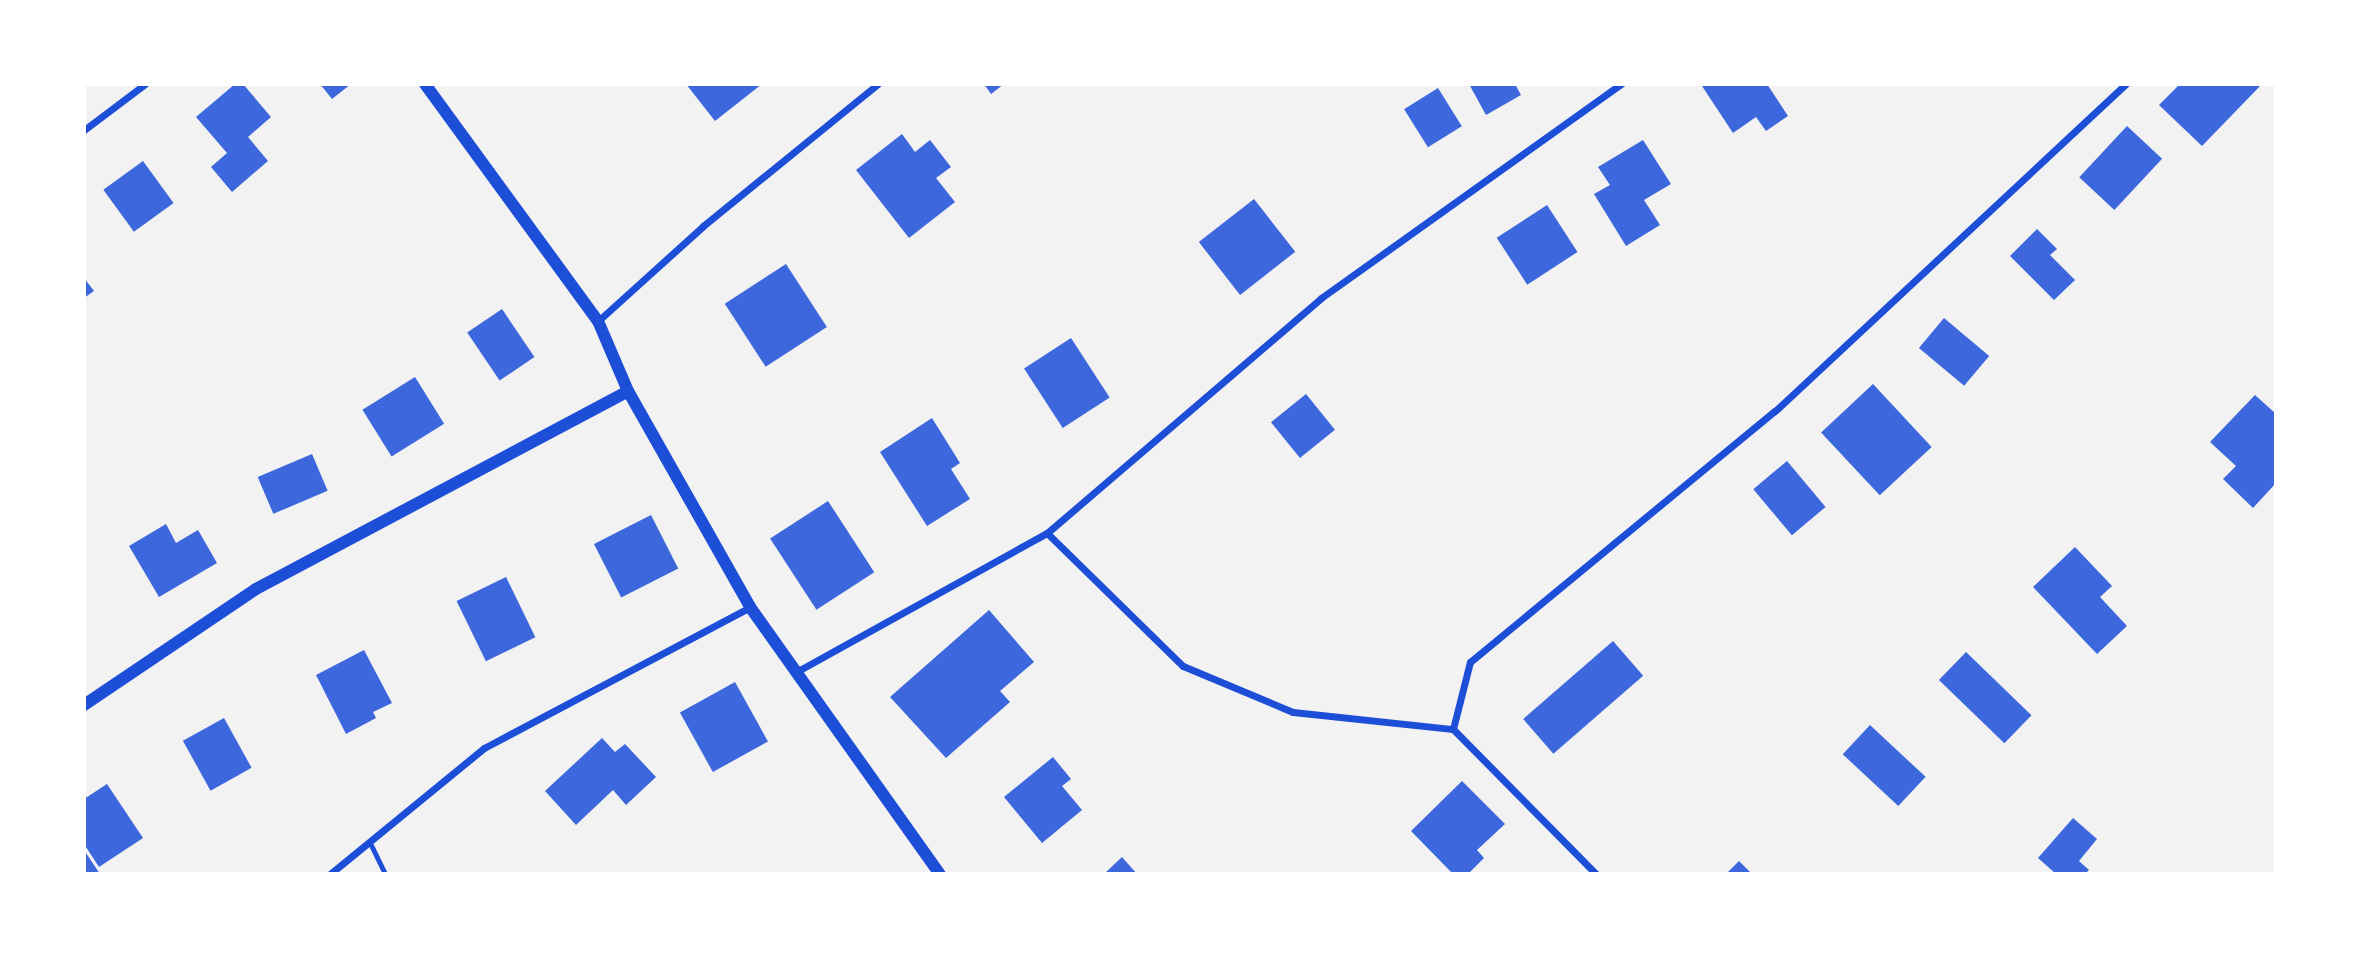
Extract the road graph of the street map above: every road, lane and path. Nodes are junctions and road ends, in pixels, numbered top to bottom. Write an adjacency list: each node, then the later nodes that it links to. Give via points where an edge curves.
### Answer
1 (145, 84): 6 (street)
2 (425, 84): 7 (street)
3 (878, 84): 7 (street, via 703,226)
4 (1621, 84): 9 (street, via 1321,298)
5 (2126, 84): 13 (street, via 1775,411 1470,662)
6 (84, 130)
7 (597, 321): 8 (street)
8 (628, 391): 10 (street); 12 (street, via 256,589)
9 (1047, 533): 11 (street); 13 (street, via 1183,666 1293,712)
10 (750, 607): 11 (street); 14 (street, via 484,748)
11 (795, 673): 17 (street)
12 (84, 705)
13 (1453, 729): 18 (street)
14 (371, 845): 15 (street); 16 (lane)
15 (330, 874)
16 (384, 874)
17 (940, 874)
18 (1596, 874)

